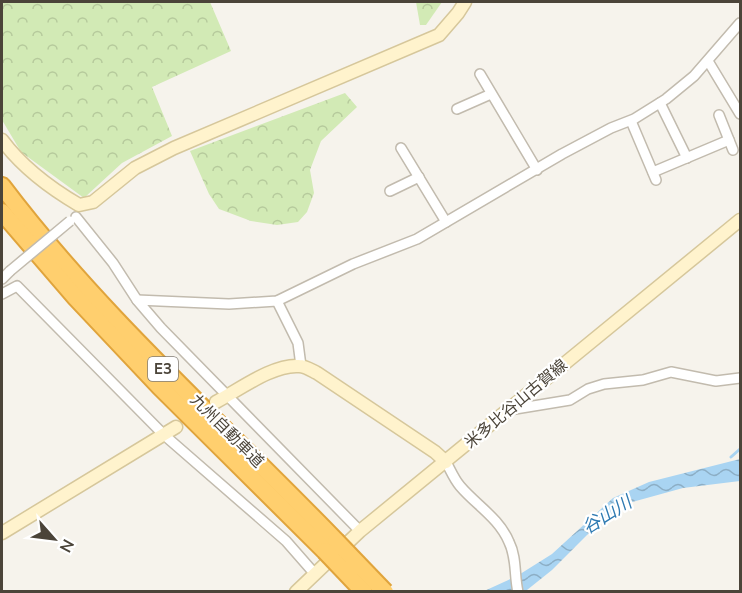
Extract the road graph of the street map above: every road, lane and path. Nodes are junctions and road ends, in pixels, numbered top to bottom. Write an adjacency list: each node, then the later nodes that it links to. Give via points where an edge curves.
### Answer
1 (465, 2): 21 (street, via 438,35 174,148 135,168)
2 (741, 23): 3 (street)
3 (708, 61): 6 (street); 8 (street)
4 (480, 74): 5 (street)
5 (491, 94): 7 (street); 16 (street)
6 (660, 103): 10 (street); 15 (street)
7 (457, 109)
8 (741, 114)
9 (719, 115): 12 (street)
10 (631, 121): 15 (street, via 654,176); 16 (street, via 611,128)
11 (2, 140): 21 (street)
12 (729, 140): 14 (street); 15 (street)
13 (401, 148): 17 (street)
14 (733, 150)
15 (687, 158)
16 (537, 170): 23 (street)
17 (419, 177): 19 (street); 23 (street)
18 (2, 186): 38 (highway, 九州自動車道 / E3, via 81,283)
19 (390, 191)
20 (2, 212): 38 (highway, 九州自動車道 / E3, via 151,378)
21 (75, 214): 24 (street, bridge); 26 (street)
22 (741, 220): 32 (street, 米多比谷山古賀線)
23 (446, 222): 27 (street, via 417,239 353,264)
24 (2, 279)
25 (2, 294): 34 (street, via 17,286)
26 (137, 300): 27 (street, via 229,304); 30 (street)
27 (277, 301): 28 (street, via 298,343)
28 (301, 366): 30 (street, via 270,372); 35 (street)
29 (741, 378): 32 (street, via 716,381 671,372 604,384 570,400)
30 (228, 396): 31 (street); 36 (street)
31 (216, 402)
32 (509, 410): 35 (street, 米多比谷山古賀線)
33 (176, 427): 34 (street)
34 (163, 434): 37 (street); 39 (street, via 286,541)
35 (446, 462): 36 (street, 米多比谷山古賀線); 43 (street, via 459,485 483,507 510,543)
36 (360, 531): 39 (street, 米多比谷山古賀線)
37 (2, 533)
38 (330, 546): 41 (highway, 九州自動車道 / E3, bridge); 42 (highway, 九州自動車道 / E3, bridge)
39 (314, 573): 40 (street, 米多比谷山古賀線)
40 (296, 591)
41 (364, 591)
42 (385, 591)
43 (518, 591)

